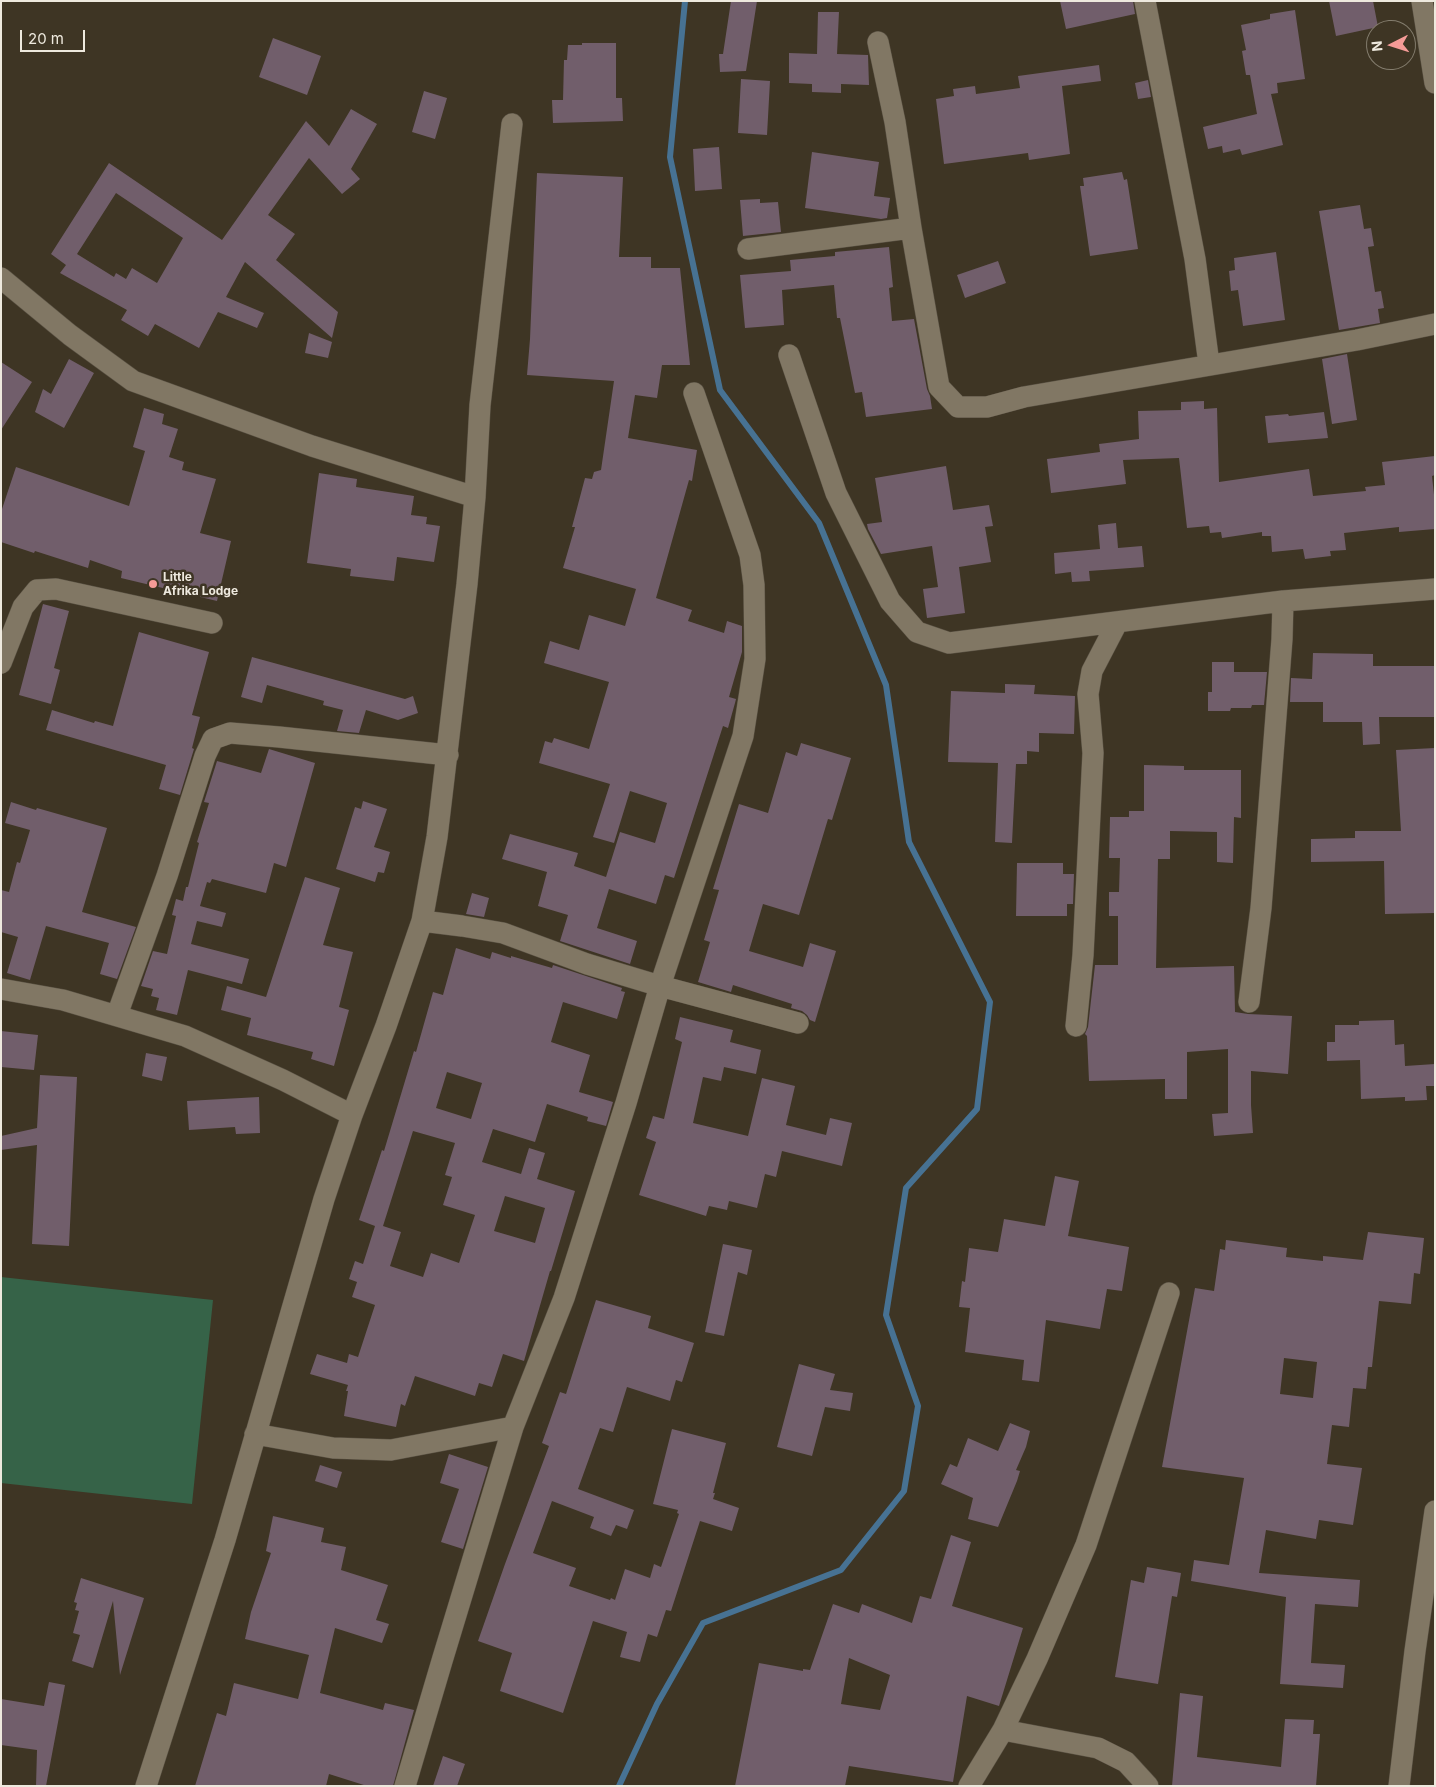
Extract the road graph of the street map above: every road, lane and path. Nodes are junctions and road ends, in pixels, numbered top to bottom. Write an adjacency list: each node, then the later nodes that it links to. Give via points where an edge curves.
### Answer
1 (1145, 1): 11 (street, via 1195,259)
2 (1422, 1): 4 (street)
3 (878, 42): 6 (street, via 895,122)
4 (1435, 82)
5 (512, 124): 13 (street, via 480,404)
6 (911, 228): 7 (street); 11 (street, via 939,386 958,407 987,407 1024,397)
7 (748, 249)
8 (1, 278): 13 (street, via 134,381 312,446)
9 (1435, 324): 11 (street, via 1259,358)
10 (789, 355): 16 (street, via 836,493 890,601 916,632 949,643)
11 (1209, 364)
12 (694, 393): 21 (street, via 750,555 754,585 755,659 743,736)
13 (475, 497): 19 (street)
14 (1435, 589): 15 (street)
15 (1283, 601): 16 (street); 23 (street, via 1261,908)
16 (1117, 622): 26 (street, via 1092,671 1088,694 1094,753)
17 (212, 623): 18 (street, via 56,589 37,590 22,607)
18 (1, 663)
19 (448, 755): 20 (street); 24 (street, via 230,733 213,739)
20 (422, 921): 21 (street, via 504,933 587,964); 27 (street)
21 (660, 986): 25 (street); 29 (street, via 564,1298)
22 (1, 989): 24 (street, via 63,1000)
23 (1250, 1002)
24 (117, 1015): 27 (street, via 185,1036)
25 (798, 1023)
26 (1076, 1026)
27 (352, 1115): 30 (street)
28 (1169, 1293): 32 (street, via 1086,1545)
29 (513, 1427): 30 (street, via 391,1450 333,1448); 34 (street)
30 (255, 1434): 33 (street, via 225,1540)
31 (1435, 1511): 37 (street)
32 (1003, 1730): 35 (street); 36 (street, via 1098,1748 1126,1762)
33 (146, 1786)
34 (405, 1786)
35 (969, 1786)
36 (1148, 1786)
37 (1399, 1786)

